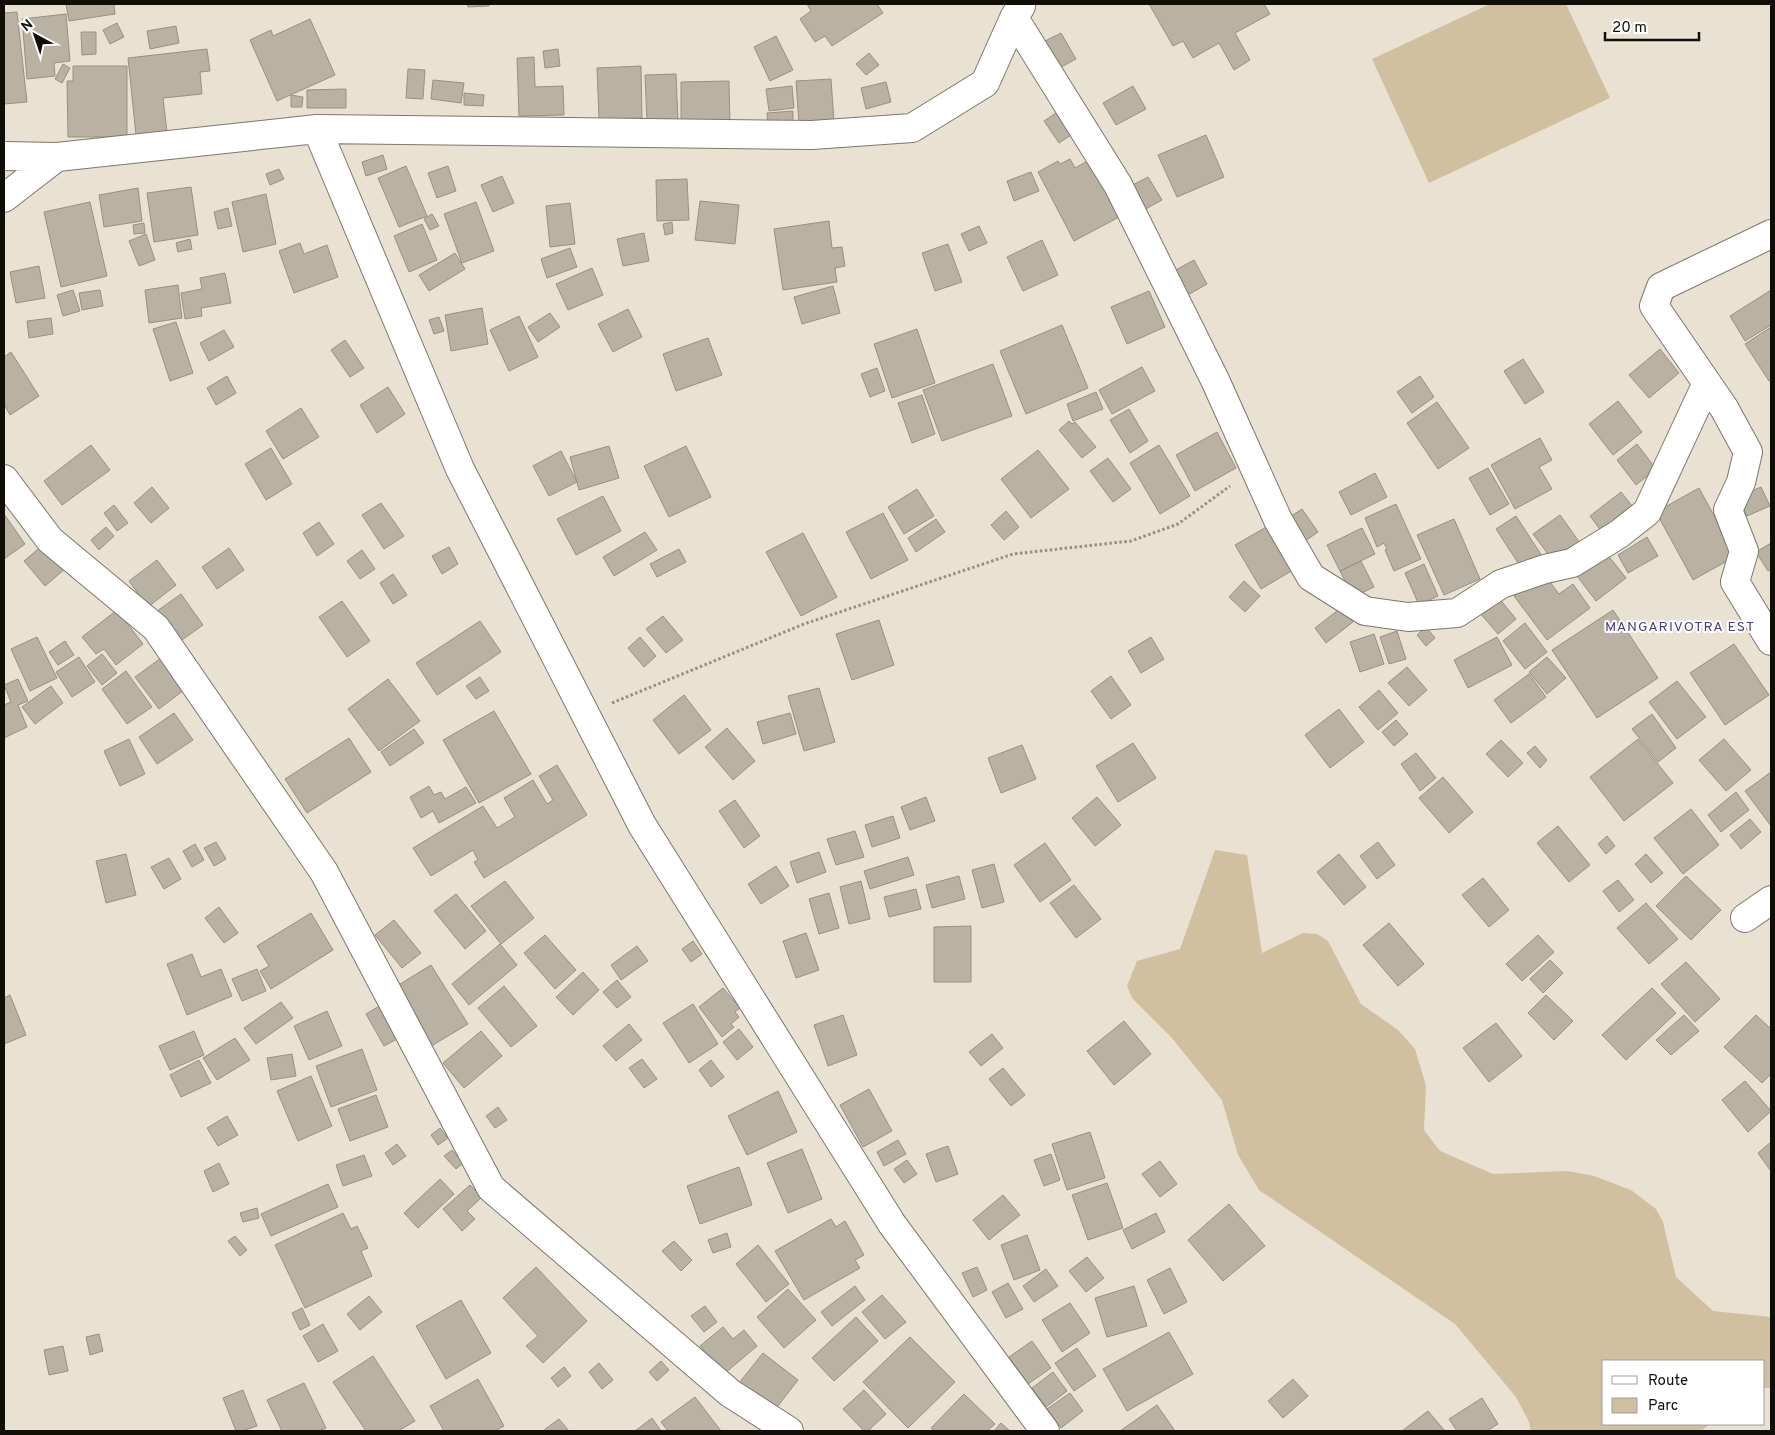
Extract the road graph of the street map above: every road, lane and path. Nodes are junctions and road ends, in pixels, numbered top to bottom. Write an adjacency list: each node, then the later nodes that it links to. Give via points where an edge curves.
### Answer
1 (1018, 11): 2 (street, via 985,83 912,128 812,135); 8 (street, via 1118,184)
2 (317, 129): 4 (street); 11 (street, via 460,469)
3 (4, 156): 4 (street)
4 (57, 157): 5 (street)
5 (4, 198)
6 (1771, 234): 7 (street, via 1661,287 1654,306)
7 (1707, 383): 8 (street, via 1647,512 1572,563 1501,584 1458,613 1408,617 1365,611 1311,577 1278,520); 10 (street, via 1748,452 1741,482 1728,510 1744,551 1736,582)
8 (1256, 467): 11 (path, via 1178,524 1131,541 1013,554 804,624 616,703)
9 (4, 479): 14 (street, via 50,540 156,628 324,872 491,1188 730,1393)
10 (1771, 641)
11 (582, 707): 15 (street, via 642,825 892,1224)
12 (1771, 900): 13 (street)
13 (1745, 918)
14 (789, 1431)
15 (1045, 1431)

